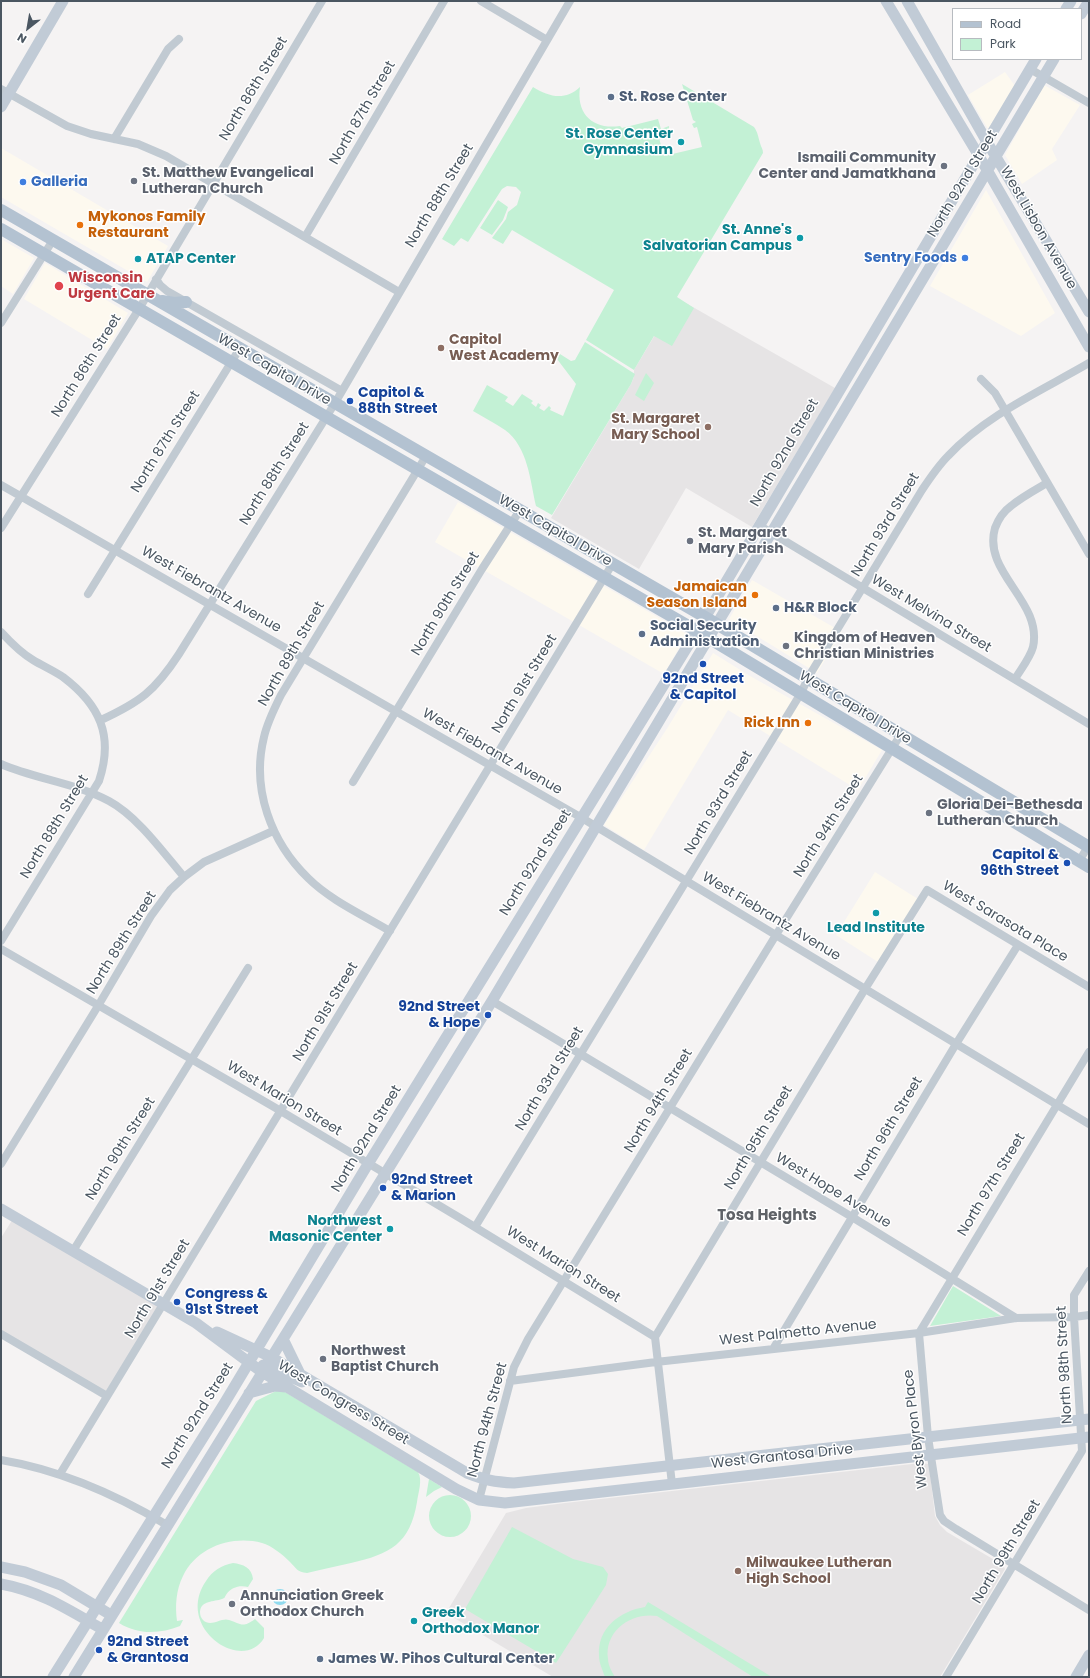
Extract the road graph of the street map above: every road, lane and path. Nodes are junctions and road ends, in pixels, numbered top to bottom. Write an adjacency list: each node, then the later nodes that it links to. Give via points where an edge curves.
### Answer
1 (63, 1): 16 (main road)
2 (322, 1): 25 (street, North 86th Street)
3 (444, 1): 28 (street, North 87th Street)
4 (481, 1): 11 (street)
5 (570, 1): 11 (street, North 88th Street)
6 (907, 1): 21 (main road, West Lisbon Avenue)
7 (1089, 1): 9 (main road)
8 (887, 2): 22 (main road, West Lisbon Avenue)
9 (1082, 12)
10 (178, 39): 20 (street, via 168,49)
11 (547, 40): 34 (street, North 88th Street)
12 (1035, 60): 14 (main road, North 92nd Street)
13 (1053, 60): 15 (main road, North 92nd Street)
14 (1030, 69): 15 (street); 21 (main road, North 92nd Street)
15 (1043, 77): 17 (street); 23 (main road, North 92nd Street)
16 (5, 91): 18 (main road); 20 (street, via 67,126)
17 (1086, 102): 19 (street)
18 (1, 107)
19 (1089, 108)
20 (114, 139): 25 (street, via 138,144 166,156)
21 (987, 142): 22 (main road, North 92nd Street); 23 (main road, West Lisbon Avenue)
22 (979, 156): 24 (main road, West Lisbon Avenue); 31 (main road, North 92nd Street)
23 (997, 157): 24 (main road, North 92nd Street); 38 (main road, West Lisbon Avenue)
24 (988, 172): 33 (main road, North 92nd Street); 40 (main road, West Lisbon Avenue)
25 (213, 184): 28 (street); 32 (street, North 86th Street)
26 (2, 211): 29 (main road, West Capitol Drive)
27 (1, 230): 30 (main road, West Capitol Drive)
28 (305, 237): 34 (street)
29 (53, 240): 30 (street); 35 (main road, West Capitol Drive)
30 (44, 254): 37 (main road, West Capitol Drive); 39 (street)
31 (909, 273): 33 (main road); 56 (main road, North 92nd Street)
32 (156, 279): 35 (street, North 86th Street); 36 (street, West Capitol Drive, via 164,289)
33 (923, 280): 58 (main road, North 92nd Street)
34 (398, 292): 45 (street, North 88th Street)
35 (152, 297): 36 (main road, via 174,303); 37 (street, North 86th Street); 41 (main road, West Capitol Drive)
36 (186, 302): 45 (street, West Capitol Drive)
37 (139, 309): 42 (main road, West Capitol Drive); 53 (street, North 86th Street)
38 (1089, 312)
39 (1, 323)
40 (1089, 347)
41 (240, 348): 42 (street, North 87th Street); 46 (main road, West Capitol Drive)
42 (231, 362): 48 (main road, West Capitol Drive); 59 (street, North 87th Street)
43 (1089, 363): 47 (street, North 93rd Street)
44 (981, 380): 47 (street, via 995,393)
45 (342, 391): 46 (street, North 88th Street)
46 (335, 403): 48 (street, North 88th Street); 49 (main road, West Capitol Drive)
47 (1006, 411): 51 (street); 63 (street, North 93rd Street, via 963,441 936,470)
48 (326, 417): 50 (main road, West Capitol Drive); 65 (street, North 88th Street)
49 (426, 456): 50 (street, North 89th Street); 54 (main road, West Capitol Drive)
50 (418, 470): 55 (main road, West Capitol Drive); 69 (street, North 89th Street)
51 (1047, 483): 60 (street); 71 (street, via 1010,507 997,523 994,534 995,557 1023,604 1034,634 1028,658)
52 (1, 485): 53 (street, West Fiebrantz Avenue)
53 (20, 496): 57 (street, North 86th Street); 59 (street, West Fiebrantz Avenue)
54 (520, 510): 55 (street, North 90th Street); 61 (main road, West Capitol Drive)
55 (511, 524): 62 (main road, West Capitol Drive); 73 (street, North 90th Street)
56 (760, 526): 58 (street, West Melvina Street); 66 (main road, North 92nd Street)
57 (1, 528)
58 (772, 532): 63 (street, West Melvina Street); 67 (main road, North 92nd Street)
59 (115, 550): 64 (street, North 87th Street); 65 (street, West Fiebrantz Avenue)
60 (1089, 554)
61 (613, 563): 62 (street, North 91st Street); 66 (main road, West Capitol Drive)
62 (604, 577): 66 (main road, West Capitol Drive, via 640,598); 79 (street, North 91st Street)
63 (863, 588): 70 (street, North 93rd Street); 71 (street, West Melvina Street)
64 (88, 594)
65 (210, 604): 69 (street, West Fiebrantz Avenue); 74 (street, North 88th Street, via 168,671 153,688 129,707)
66 (701, 623): 67 (main road, West Capitol Drive); 82 (main road, North 92nd Street)
67 (713, 631): 70 (main road, West Capitol Drive, via 754,646); 72 (main road, West Capitol Drive); 83 (main road, North 92nd Street)
68 (1, 632): 74 (street, via 22,652 62,677 86,697)
69 (303, 658): 73 (street, West Fiebrantz Avenue); 84 (street, North 89th Street, via 272,712 260,760 264,806)
70 (808, 679): 72 (street, North 93rd Street); 76 (main road, West Capitol Drive)
71 (1015, 679): 75 (street, West Melvina Street)
72 (801, 693): 77 (main road, West Capitol Drive); 88 (street, North 93rd Street)
73 (396, 712): 79 (street, West Fiebrantz Avenue); 80 (street, North 90th Street)
74 (101, 720): 81 (street, North 88th Street, via 105,742 103,768)
75 (1089, 724)
76 (901, 734): 77 (street, North 94th Street); 85 (main road, West Capitol Drive)
77 (892, 749): 86 (main road, West Capitol Drive); 91 (street, North 94th Street)
78 (1, 764): 81 (street)
79 (490, 766): 82 (street, West Fiebrantz Avenue); 90 (street, North 91st Street)
80 (354, 782)
81 (92, 793): 87 (street, via 124,810); 92 (street, North 88th Street)
82 (582, 818): 83 (street, West Fiebrantz Avenue); 110 (main road, North 92nd Street)
83 (596, 827): 88 (street, West Fiebrantz Avenue); 98 (main road, North 92nd Street)
84 (273, 831): 87 (street, North 89th Street, via 204,862); 90 (street, via 290,858 309,879 328,894)
85 (1089, 846): 86 (street)
86 (1084, 864)
87 (184, 877): 99 (street, North 89th Street, via 170,890 151,916)
88 (686, 882): 91 (street, West Fiebrantz Avenue); 102 (street, North 93rd Street)
89 (928, 890): 93 (street, West Sarasota Place); 97 (street, North 95th Street)
90 (390, 931): 106 (street, North 91st Street)
91 (776, 935): 97 (street, West Fiebrantz Avenue); 105 (street, North 94th Street)
92 (1, 941)
93 (1018, 945): 96 (street, West Sarasota Place); 100 (street, North 96th Street)
94 (1, 949): 99 (street, West Marion Street)
95 (248, 968): 103 (street, North 90th Street)
96 (1089, 987)
97 (865, 989): 100 (street, West Fiebrantz Avenue); 108 (street, North 95th Street)
98 (492, 1000): 102 (street, West Hope Avenue); 111 (main road, North 92nd Street)
99 (98, 1006): 103 (street, West Marion Street); 109 (street, North 89th Street)
100 (956, 1044): 104 (street, West Fiebrantz Avenue); 113 (street, North 96th Street)
101 (1089, 1052): 104 (street, North 97th Street)
102 (580, 1054): 105 (street, West Hope Avenue); 114 (street, North 93rd Street)
103 (191, 1060): 106 (street, West Marion Street); 115 (street, North 90th Street)
104 (1057, 1105): 107 (street, West Fiebrantz Avenue); 117 (street, North 97th Street)
105 (670, 1108): 108 (street, West Hope Avenue); 118 (street, North 94th Street)
106 (281, 1112): 110 (street, West Marion Street); 119 (street, North 91st Street)
107 (1089, 1124)
108 (760, 1162): 113 (street, West Hope Avenue); 126 (street, North 95th Street)
109 (1, 1164)
110 (368, 1164): 111 (street, West Marion Street); 129 (main road, North 92nd Street)
111 (385, 1173): 114 (street, West Marion Street); 127 (main road, North 92nd Street)
112 (1, 1209): 115 (main road, West Congress Street)
113 (852, 1217): 117 (street, West Hope Avenue); 128 (street, North 96th Street)
114 (475, 1227): 118 (street, West Marion Street)
115 (73, 1251): 119 (main road, West Congress Street)
116 (1089, 1271): 121 (street, North 98th Street, via 1074,1295)
117 (951, 1277): 122 (street, West Hope Avenue); 124 (street, North 97th Street)
118 (565, 1282): 126 (street, West Marion Street); 134 (street, North 94th Street, via 528,1339)
119 (163, 1305): 123 (main road, West Congress Street); 138 (street, North 91st Street)
120 (1089, 1315): 121 (street, West Palmetto Avenue)
121 (1074, 1317): 122 (street, West Palmetto Avenue); 139 (street, North 98th Street)
122 (1016, 1318): 124 (street, West Palmetto Avenue)
123 (196, 1323): 129 (main road, West Congress Street); 130 (main road, West Congress Street)
124 (919, 1333): 128 (street, West Palmetto Avenue); 140 (street, West Byron Place)
125 (1, 1334): 138 (street)
126 (655, 1337): 131 (street)
127 (283, 1338): 132 (main road, North 92nd Street); 133 (main road)
128 (773, 1349): 131 (street, West Palmetto Avenue)
129 (256, 1350): 130 (main road, North 92nd Street); 132 (main road, West Congress Street)
130 (249, 1361): 132 (main road, West Congress Street); 149 (main road, North 92nd Street)
131 (656, 1362): 134 (street, West Palmetto Avenue); 144 (street)
132 (266, 1365): 133 (main road, West Congress Street); 135 (main road, via 301,1382); 136 (main road, West Congress Street); 137 (main road, North 92nd Street)
133 (300, 1374): 135 (main road, West Congress Street)
134 (510, 1380): 146 (street, North 94th Street)
135 (319, 1386): 146 (main road, West Congress Street, via 467,1473)
136 (287, 1387): 137 (main road, via 275,1386); 148 (main road, West Congress Street, via 456,1489)
137 (249, 1393): 150 (main road, North 92nd Street)
138 (107, 1396): 145 (street, North 91st Street)
139 (1085, 1420): 140 (main road, West Grantosa Drive); 141 (street, North 98th Street)
140 (928, 1437): 142 (street, West Byron Place); 144 (main road, West Grantosa Drive)
141 (1086, 1438): 142 (main road, West Grantosa Drive); 151 (street, North 99th Street, via 1082,1451)
142 (931, 1456): 147 (main road, West Grantosa Drive); 151 (street, West Byron Place, via 940,1515 944,1521)
143 (1, 1460): 145 (street)
144 (670, 1465): 146 (main road, West Grantosa Drive, via 514,1483); 147 (street)
145 (60, 1474): 149 (street, via 108,1492)
146 (485, 1480): 148 (street, North 94th Street)
147 (672, 1484): 148 (main road, West Grantosa Drive, via 505,1503)
148 (479, 1500)
149 (153, 1517): 150 (street); 156 (main road, North 92nd Street)
150 (167, 1525): 158 (main road, North 92nd Street)
151 (1015, 1565): 157 (street); 164 (street, North 99th Street)
152 (1, 1566): 154 (main road)
153 (1, 1584): 155 (main road, via 19,1587)
154 (61, 1585): 155 (main road); 156 (main road)
155 (52, 1600): 159 (main road)
156 (96, 1606): 158 (main road); 159 (main road, North 92nd Street)
157 (1089, 1610)
158 (111, 1615): 160 (main road, North 92nd Street)
159 (87, 1620): 160 (main road); 162 (main road, North 92nd Street)
160 (102, 1629): 163 (main road, North 92nd Street)
161 (1089, 1655): 165 (main road)
162 (53, 1677)
163 (74, 1677)
164 (946, 1677)
165 (1076, 1677)

